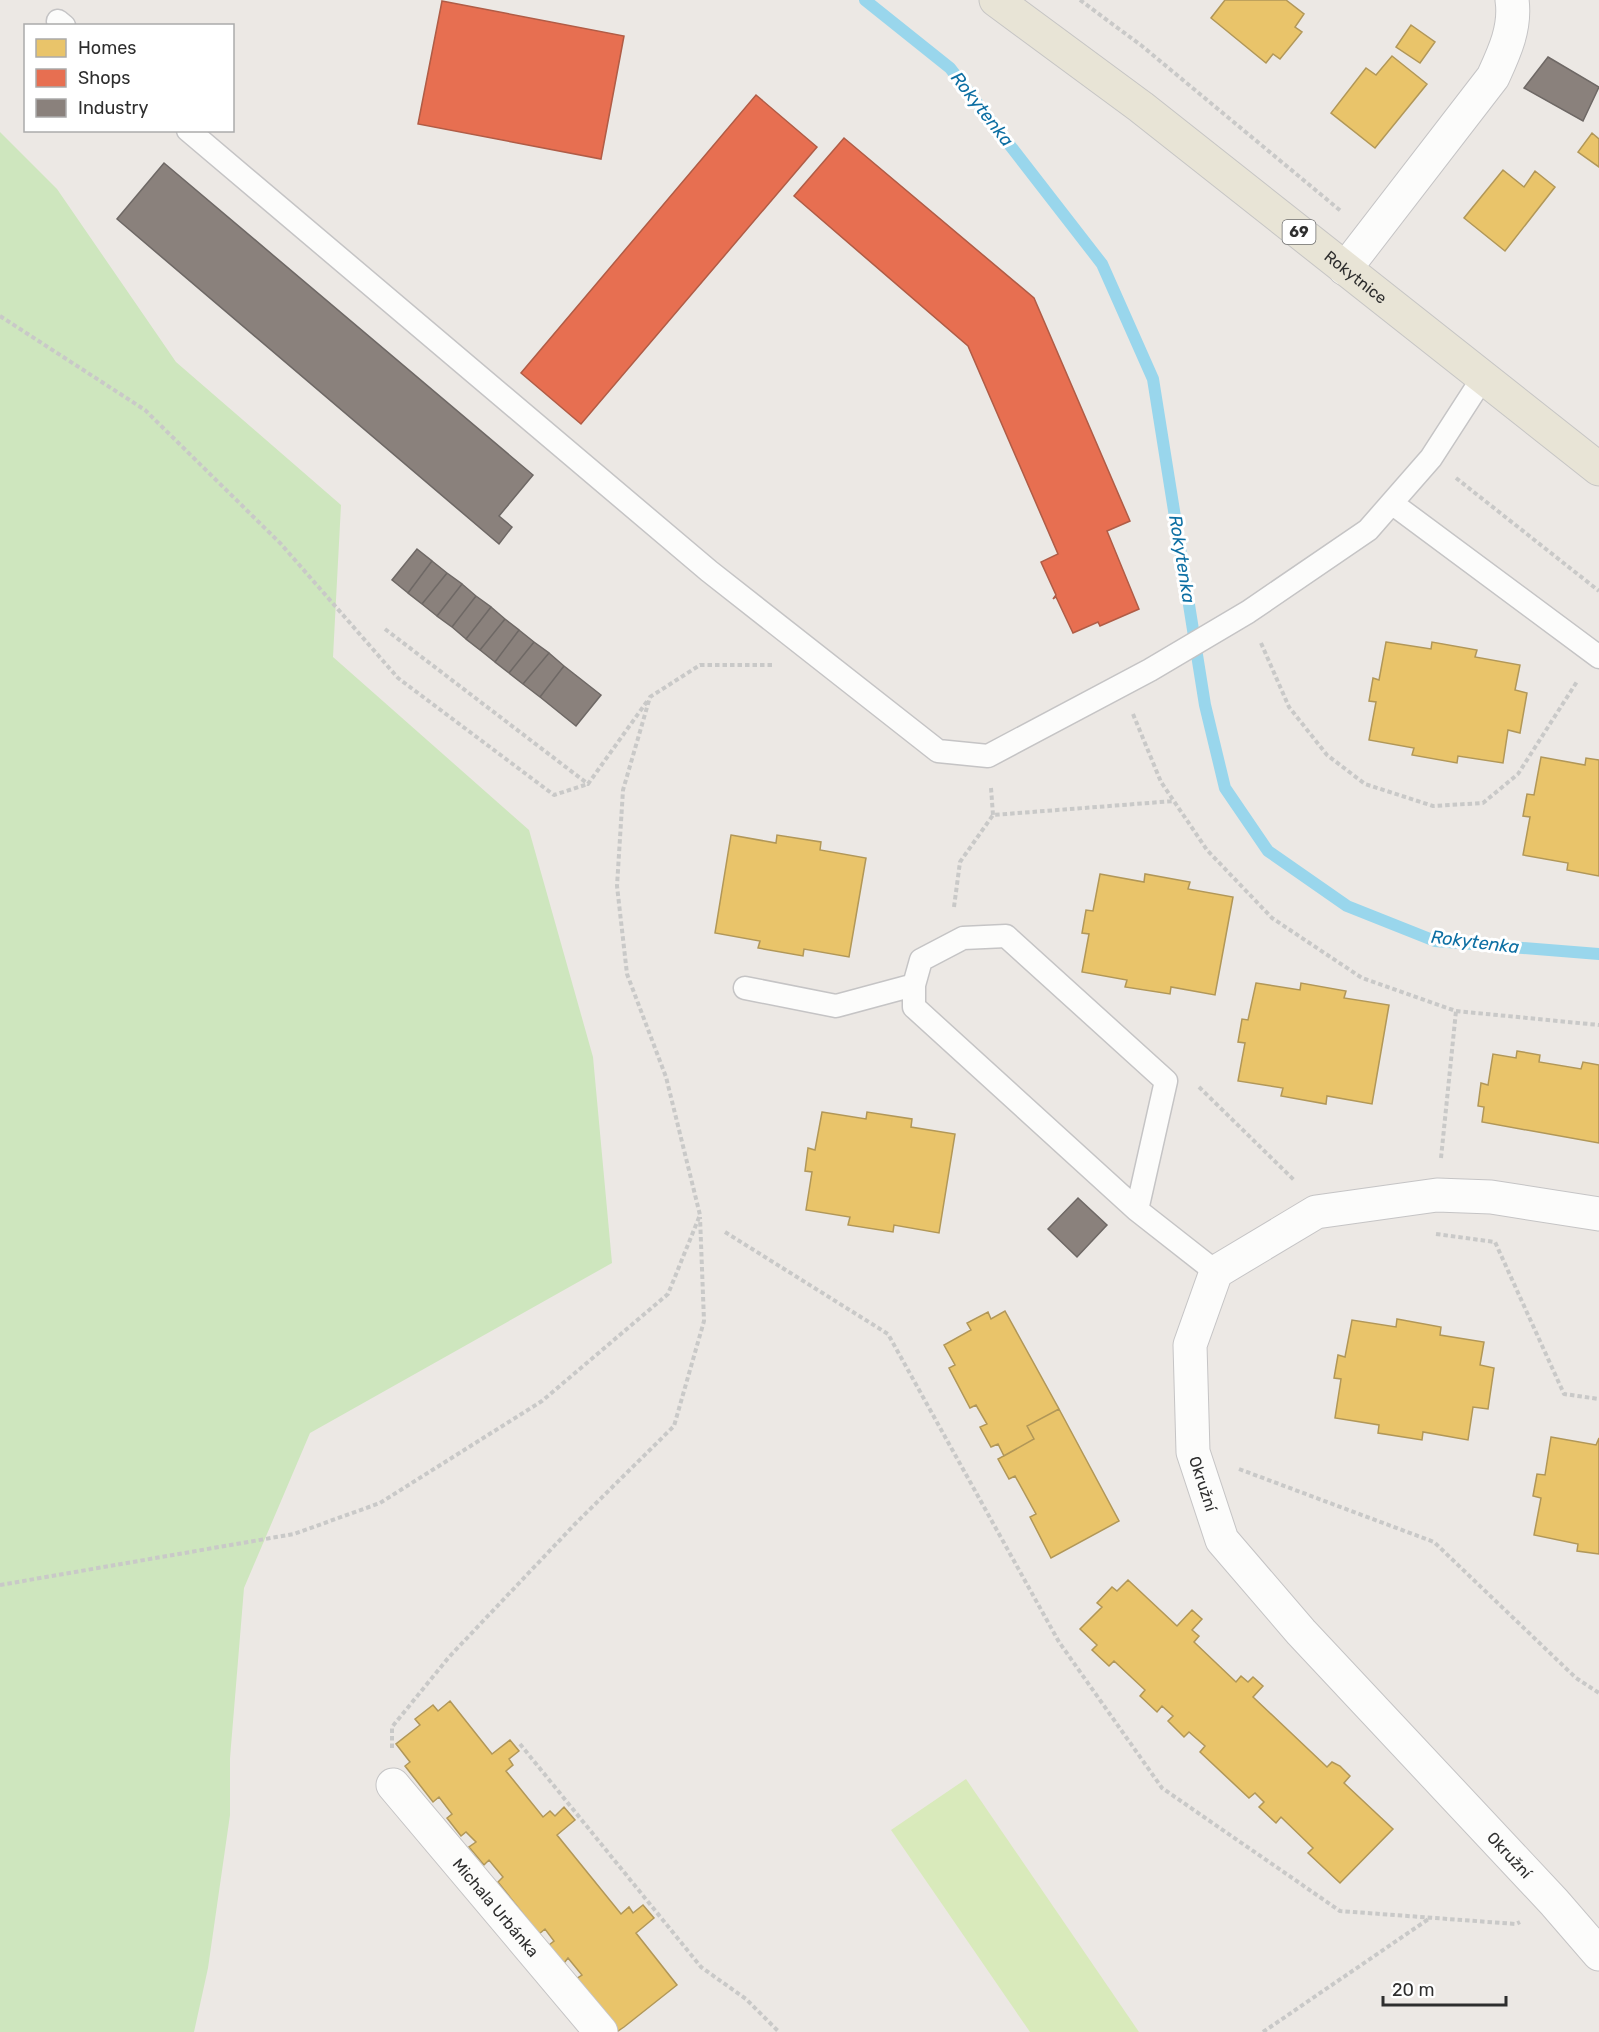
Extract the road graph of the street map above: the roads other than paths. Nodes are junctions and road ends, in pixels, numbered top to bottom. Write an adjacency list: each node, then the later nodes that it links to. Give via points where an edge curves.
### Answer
1 (996, 0): 4 (main road, Rokytnice / 69)
2 (1512, 0): 4 (street, via 1514,12 1508,44 1493,77)
3 (190, 132): 7 (lane, via 709,571 938,751 988,756 1150,670 1241,616 1368,530)
4 (1345, 269): 5 (main road, Rokytnice / 69)
5 (1482, 379): 6 (main road, Rokytnice / 69); 7 (lane, via 1431,458)
6 (1599, 469)
7 (1392, 504): 8 (lane)
8 (1597, 655)
9 (914, 985): 10 (lane, via 836,1006); 11 (lane, via 915,1007); 11 (lane, via 921,960 963,938 1006,936 1166,1081)
10 (746, 988)
11 (1137, 1210): 13 (lane)
12 (1599, 1214): 13 (street, via 1491,1197 1437,1196 1316,1212)
13 (1216, 1272): 15 (street, Okružní, via 1190,1345 1193,1452 1222,1540 1301,1632)
14 (393, 1785): 16 (street, Michala Urbánka)
15 (1599, 1954)
16 (601, 2032)

